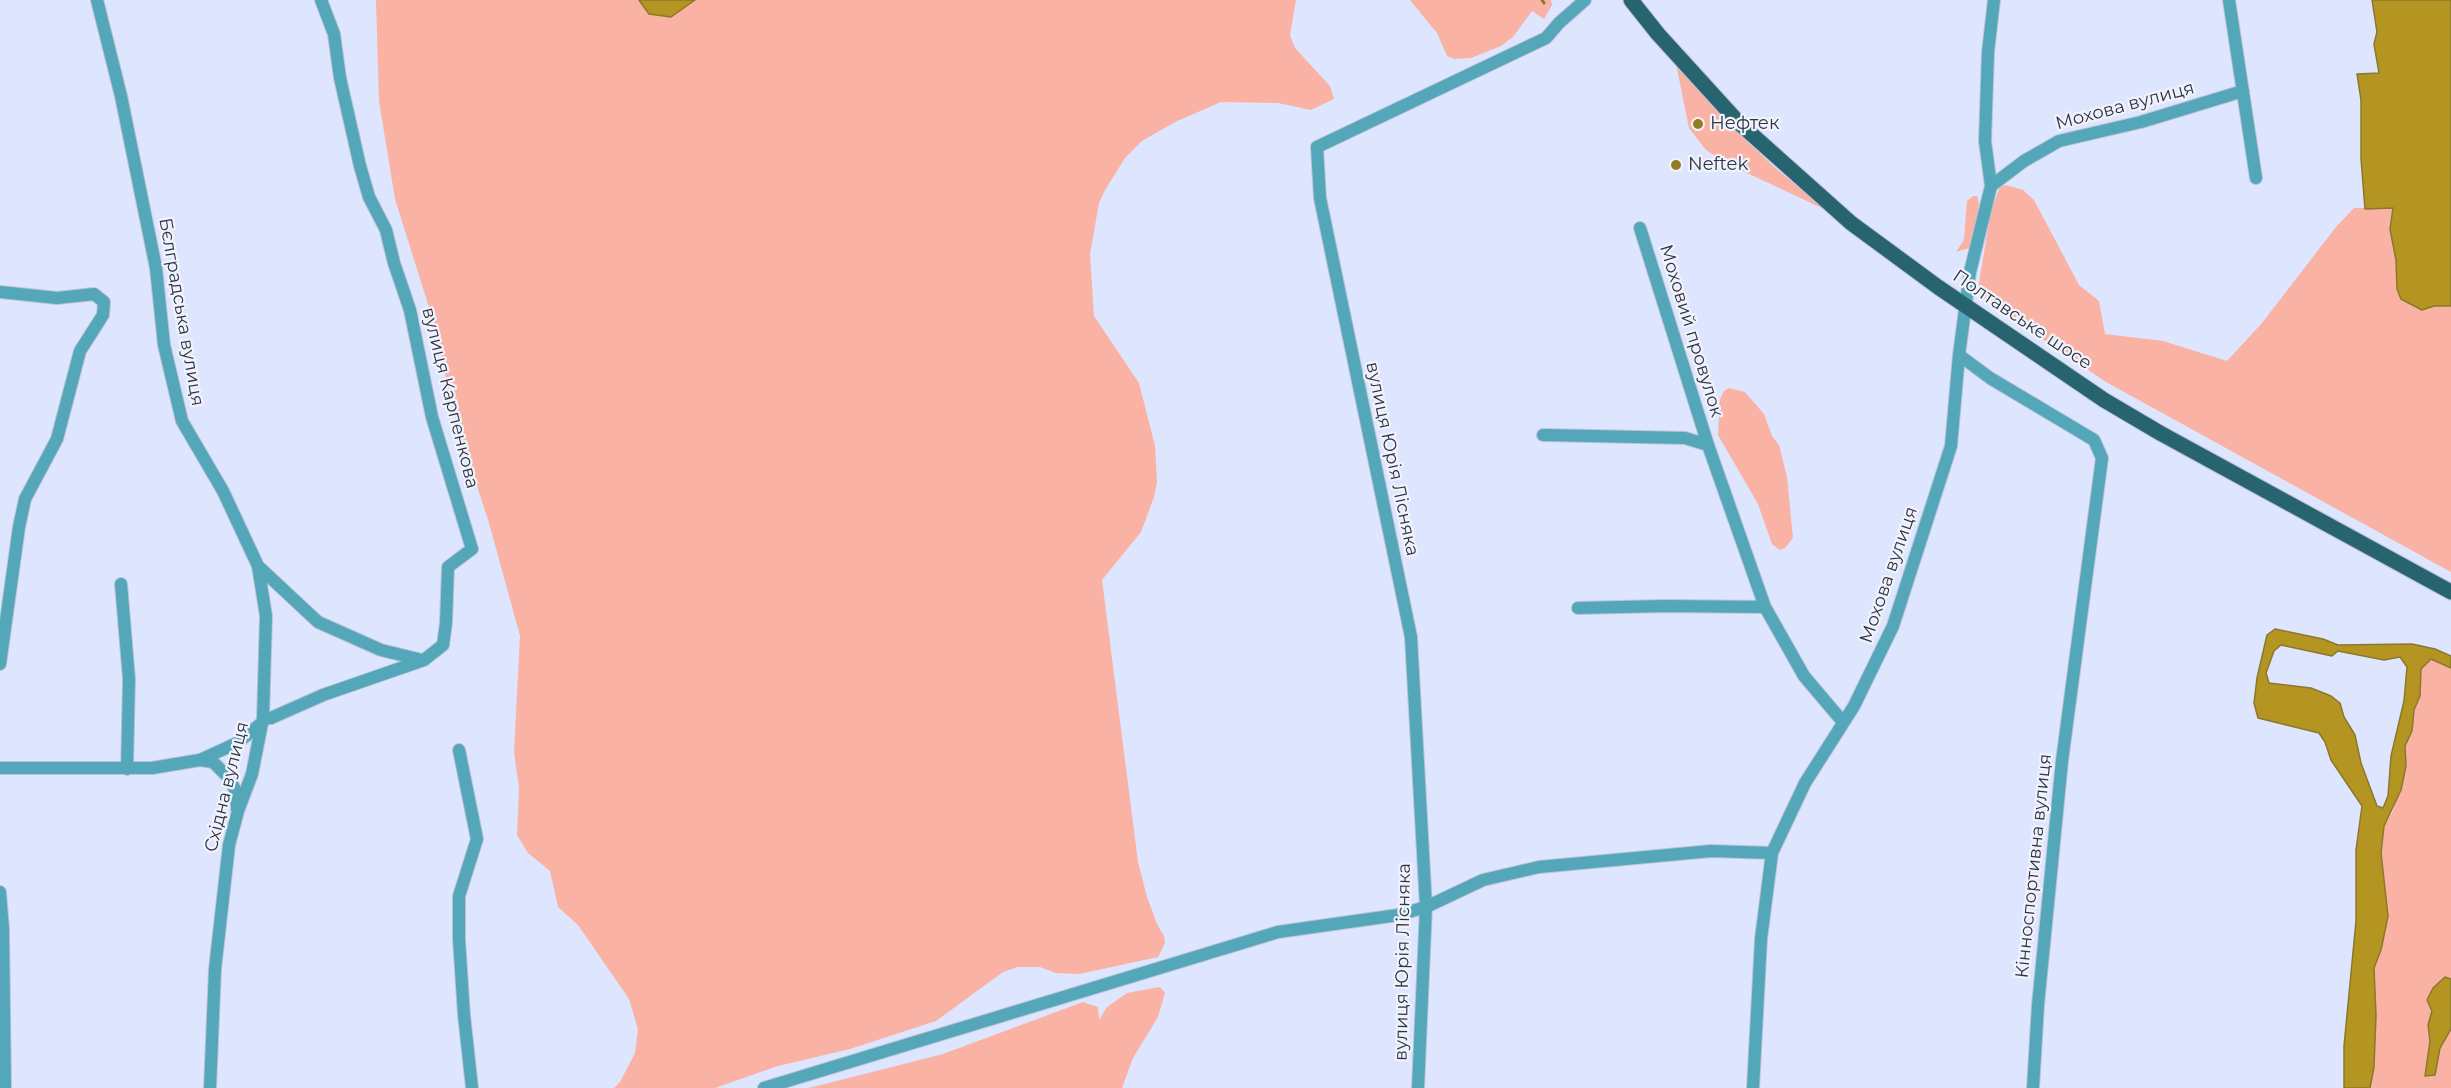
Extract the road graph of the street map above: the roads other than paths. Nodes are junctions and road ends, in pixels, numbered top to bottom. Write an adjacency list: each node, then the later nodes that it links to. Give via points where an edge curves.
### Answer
1 (97, 0): 16 (street, Бєлградська вулиця, via 154,257 164,345 182,421 223,490)
2 (321, 0): 21 (street, вулиця Карпенкова, via 334,34 363,176 386,230 410,310 432,417 472,549 448,567 443,645)
3 (1585, 0): 32 (street, вулиця Юрія Лісняка, via 1546,38 1317,147 1320,198 1409,625)
4 (1631, 0): 12 (main road, Полтавське шосе, via 1739,123 1851,223)
5 (1994, 0): 9 (street, Мохова вулиця, via 1985,141)
6 (2229, 0): 7 (street)
7 (2243, 91): 8 (street); 9 (street, Мохова вулиця, via 2141,122 2059,141)
8 (2256, 178)
9 (1991, 186): 12 (street, Мохова вулиця, via 1970,272)
10 (1640, 228): 15 (street, Моховий провулок)
11 (0, 292): 22 (street, via 57,298 94,294 104,302 103,315 80,351 57,439 25,499)
12 (1967, 308): 13 (street, Мохова вулиця); 18 (main road, Полтавське шосе, via 2160,433)
13 (1959, 355): 24 (street, Мохова вулиця, via 1948,457 1893,626); 39 (street, Кінноспортивна вулиця, via 2094,440 2100,448 2103,467 2060,784)
14 (1543, 435): 15 (street, Моховий провулок, via 1685,438)
15 (1708, 445): 19 (street, Моховий провулок)
16 (258, 566): 21 (street, Бєлградська вулиця, via 318,622 381,650); 23 (street, Східна вулиця, via 266,616)
17 (121, 584): 28 (street, via 129,679)
18 (2451, 592)
19 (1765, 607): 20 (street); 24 (street, Моховий провулок, via 1803,676)
20 (1578, 608)
21 (424, 660): 23 (street, вулиця Карпенкова)
22 (0, 664)
23 (263, 720): 26 (street, via 237,743); 29 (street, Східна вулиця, via 252,774)
24 (1843, 722): 30 (street, Мохова вулиця, via 1805,783)
25 (459, 750): 35 (street, via 477,839 459,896 463,1005)
26 (200, 760): 28 (street); 29 (street, via 213,762 230,779)
27 (0, 768): 28 (street)
28 (127, 769)
29 (238, 811): 34 (street, Східна вулиця, via 229,845 217,945)
30 (1772, 853): 32 (street, via 1711,851 1539,867 1483,880); 38 (street, Мохова вулиця, via 1761,939)
31 (0, 892): 33 (street)
32 (1426, 907): 36 (street, via 1398,915 1278,932); 37 (street, вулиця Юрія Лісняка)
33 (5, 1088)
34 (210, 1088)
35 (472, 1088)
36 (764, 1088)
37 (1418, 1088)
38 (1753, 1088)
39 (2033, 1088)

